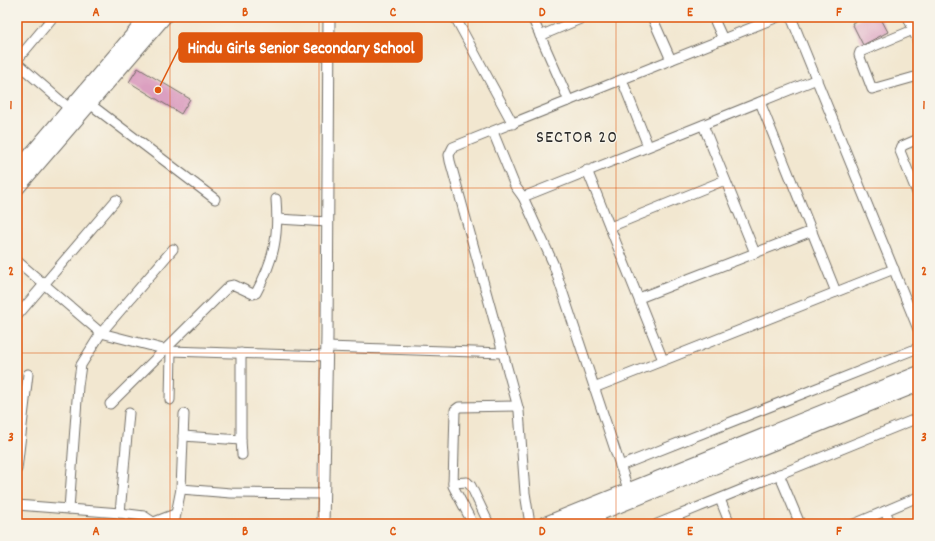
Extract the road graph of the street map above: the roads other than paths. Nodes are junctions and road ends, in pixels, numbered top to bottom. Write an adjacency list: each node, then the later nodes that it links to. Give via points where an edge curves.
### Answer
1 (52, 17): 19 (street)
2 (148, 17): 23 (main road)
3 (164, 17): 23 (main road)
4 (329, 17): 42 (street)
5 (457, 17): 27 (street)
6 (532, 17): 15 (street)
7 (585, 17): 15 (street)
8 (652, 17): 18 (street)
9 (713, 17): 16 (street)
10 (778, 17): 13 (street)
11 (791, 17): 21 (street)
12 (908, 17): 14 (street)
13 (761, 20): 16 (street)
14 (914, 30): 17 (street); 20 (street, via 860,52 859,55 872,89)
15 (540, 36): 24 (street)
16 (723, 39): 18 (street)
17 (918, 40)
18 (670, 60): 22 (street)
19 (18, 65): 26 (street)
20 (918, 76)
21 (816, 79): 25 (street); 48 (street)
22 (622, 80): 24 (street); 31 (street)
23 (85, 101): 26 (main road); 35 (main road); 38 (street)
24 (569, 101): 27 (street)
25 (760, 102): 28 (street); 44 (street)
26 (70, 109): 33 (main road)
27 (513, 124): 29 (street)
28 (703, 124): 31 (street); 34 (street)
29 (493, 132): 37 (street, via 515,186); 59 (street, via 453,148 449,155)
30 (918, 139): 36 (street, via 902,146 900,151)
31 (648, 146): 32 (street)
32 (588, 170): 37 (street); 43 (street)
33 (17, 171)
34 (725, 180): 43 (street); 46 (street)
35 (17, 188)
36 (918, 195)
37 (523, 198): 64 (street, via 553,263)
38 (215, 199)
39 (276, 199): 41 (street)
40 (116, 200): 49 (street)
41 (278, 219): 42 (street); 56 (street, via 272,258 256,293 231,285)
42 (328, 222): 57 (street)
43 (610, 227): 51 (street)
44 (812, 231): 46 (street); 50 (street)
45 (173, 249): 54 (street)
46 (755, 253): 51 (street)
47 (17, 261): 49 (street)
48 (894, 269): 50 (street); 53 (street)
49 (43, 284): 52 (street); 54 (street)
50 (836, 292): 60 (street)
51 (638, 298): 60 (street)
52 (17, 316)
53 (918, 329)
54 (100, 334): 56 (street); 84 (street, via 81,365 79,375)
55 (918, 348): 74 (street)
56 (169, 351): 58 (street); 65 (street); 66 (street)
57 (327, 351): 58 (street); 59 (street); 79 (street)
58 (242, 353): 72 (street)
59 (503, 353): 67 (street)
60 (663, 360): 64 (street)
61 (918, 373): 80 (main road)
62 (28, 374): 75 (street)
63 (918, 385): 80 (main road)
64 (594, 388): 74 (street)
65 (170, 400)
66 (110, 404)
67 (517, 406): 77 (street, via 455,409); 94 (street)
68 (129, 412): 86 (street)
69 (184, 414): 71 (street)
70 (918, 418): 76 (street)
71 (183, 436): 72 (street); 78 (street)
72 (241, 440): 73 (street)
73 (242, 455)
74 (620, 466): 80 (street)
75 (17, 469)
76 (779, 474): 82 (street); 99 (street)
77 (453, 482): 92 (street, via 454,490); 93 (street, via 466,482 471,486)
78 (181, 489): 79 (street, via 231,493); 87 (street)
79 (324, 494): 91 (street)
80 (630, 494): 88 (main road)
81 (918, 497): 85 (street)
82 (720, 499): 97 (street); 98 (street)
83 (17, 505): 84 (street)
84 (69, 509): 86 (street)
85 (885, 511): 100 (street); 101 (street)
86 (120, 513): 89 (street, via 144,516)
87 (175, 514): 89 (street); 90 (street)
88 (599, 514): 95 (main road); 96 (main road)
89 (151, 523)
90 (174, 524)
91 (323, 524)
92 (473, 524)
93 (489, 524)
94 (530, 524)
95 (544, 524)
96 (574, 524)
97 (658, 524)
98 (730, 524)
99 (800, 524)
100 (854, 524)
101 (891, 524)

